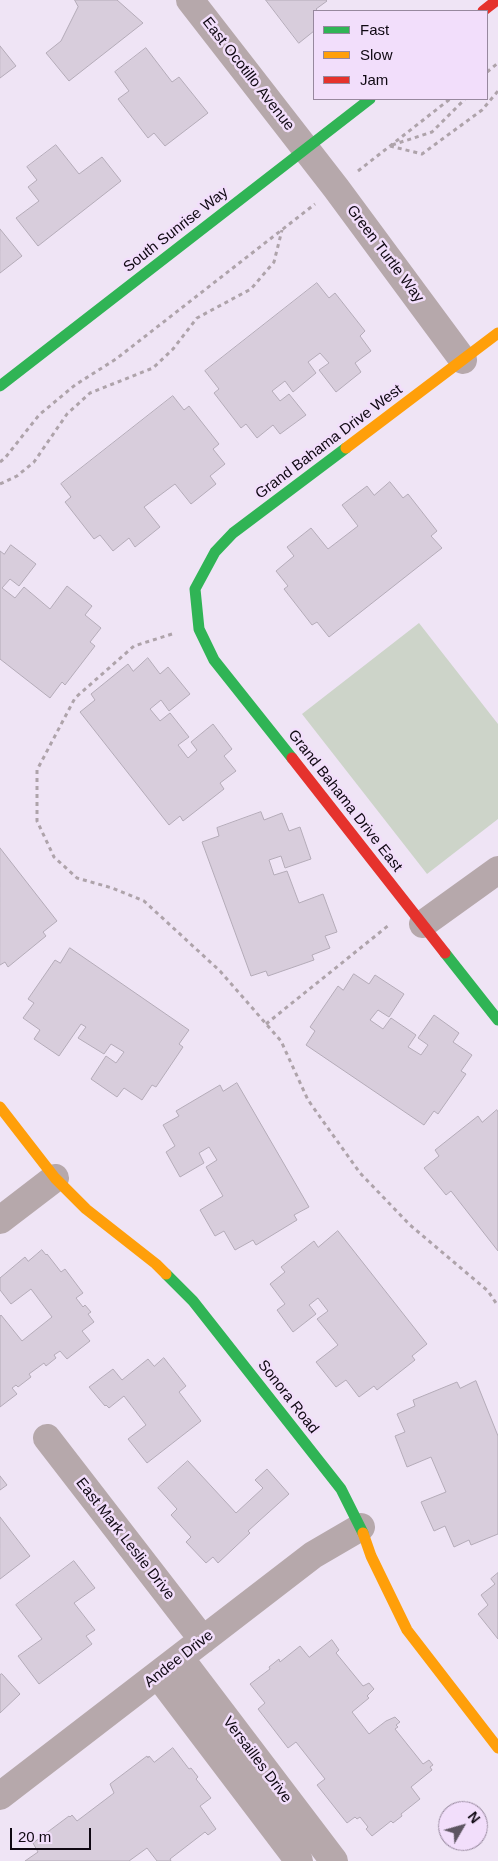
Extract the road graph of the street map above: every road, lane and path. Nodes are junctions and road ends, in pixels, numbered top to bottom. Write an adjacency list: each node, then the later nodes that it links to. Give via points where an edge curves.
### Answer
1 (190, 0): 11 (street, East Ocotillo Avenue)
2 (498, 0): 3 (street)
3 (484, 10)
4 (498, 63): 5 (path)
5 (488, 71)
6 (498, 91): 10 (path, via 482,110 422,154)
7 (369, 100): 11 (street, South Sunrise Way)
8 (449, 100): 10 (path)
9 (464, 100): 10 (path, via 432,132)
10 (389, 146): 12 (path)
11 (306, 149): 12 (street, Green Turtle Way); 16 (street, South Sunrise Way)
12 (336, 188): 13 (path); 15 (street, Green Turtle Way)
13 (282, 229): 17 (path, via 116,359 75,385 39,415); 18 (path, via 274,262 251,289 197,318 153,368 90,393 67,414 34,462 17,476)
14 (498, 333): 15 (street, Grand Bahama Drive West)
15 (463, 360): 19 (street, Grand Bahama Drive West, via 234,533 215,552)
16 (0, 386)
17 (0, 462)
18 (0, 484)
19 (195, 589): 20 (street, Grand Bahama Drive East)
20 (199, 628): 22 (street, Grand Bahama Drive East, via 214,660); 24 (path, via 134,646 75,698 37,770 36,821 54,857 77,878 144,901 220,971)
21 (498, 870): 22 (street)
22 (417, 916): 23 (street, Grand Bahama Drive East); 24 (path)
23 (498, 1020)
24 (266, 1024): 28 (path, via 281,1041 308,1100 360,1173 410,1225 488,1291)
25 (0, 1108): 26 (street, Sonora Road)
26 (55, 1178): 27 (street); 30 (street, Sonora Road, via 86,1209 156,1264 193,1301 341,1489)
27 (0, 1220)
28 (498, 1306)
29 (47, 1438): 31 (street, East Mark Leslie Drive)
30 (361, 1527): 31 (street, Andee Drive, via 313,1555); 34 (street, Sonora Road, via 371,1556 407,1630)
31 (203, 1640): 32 (street, Andee Drive)
32 (180, 1658): 33 (street, Andee Drive); 37 (street, Versailles Drive)
33 (158, 1675): 35 (street, Andee Drive); 36 (street, Versailles Drive)
34 (498, 1748)
35 (0, 1796)
36 (299, 1861)
37 (334, 1861)

